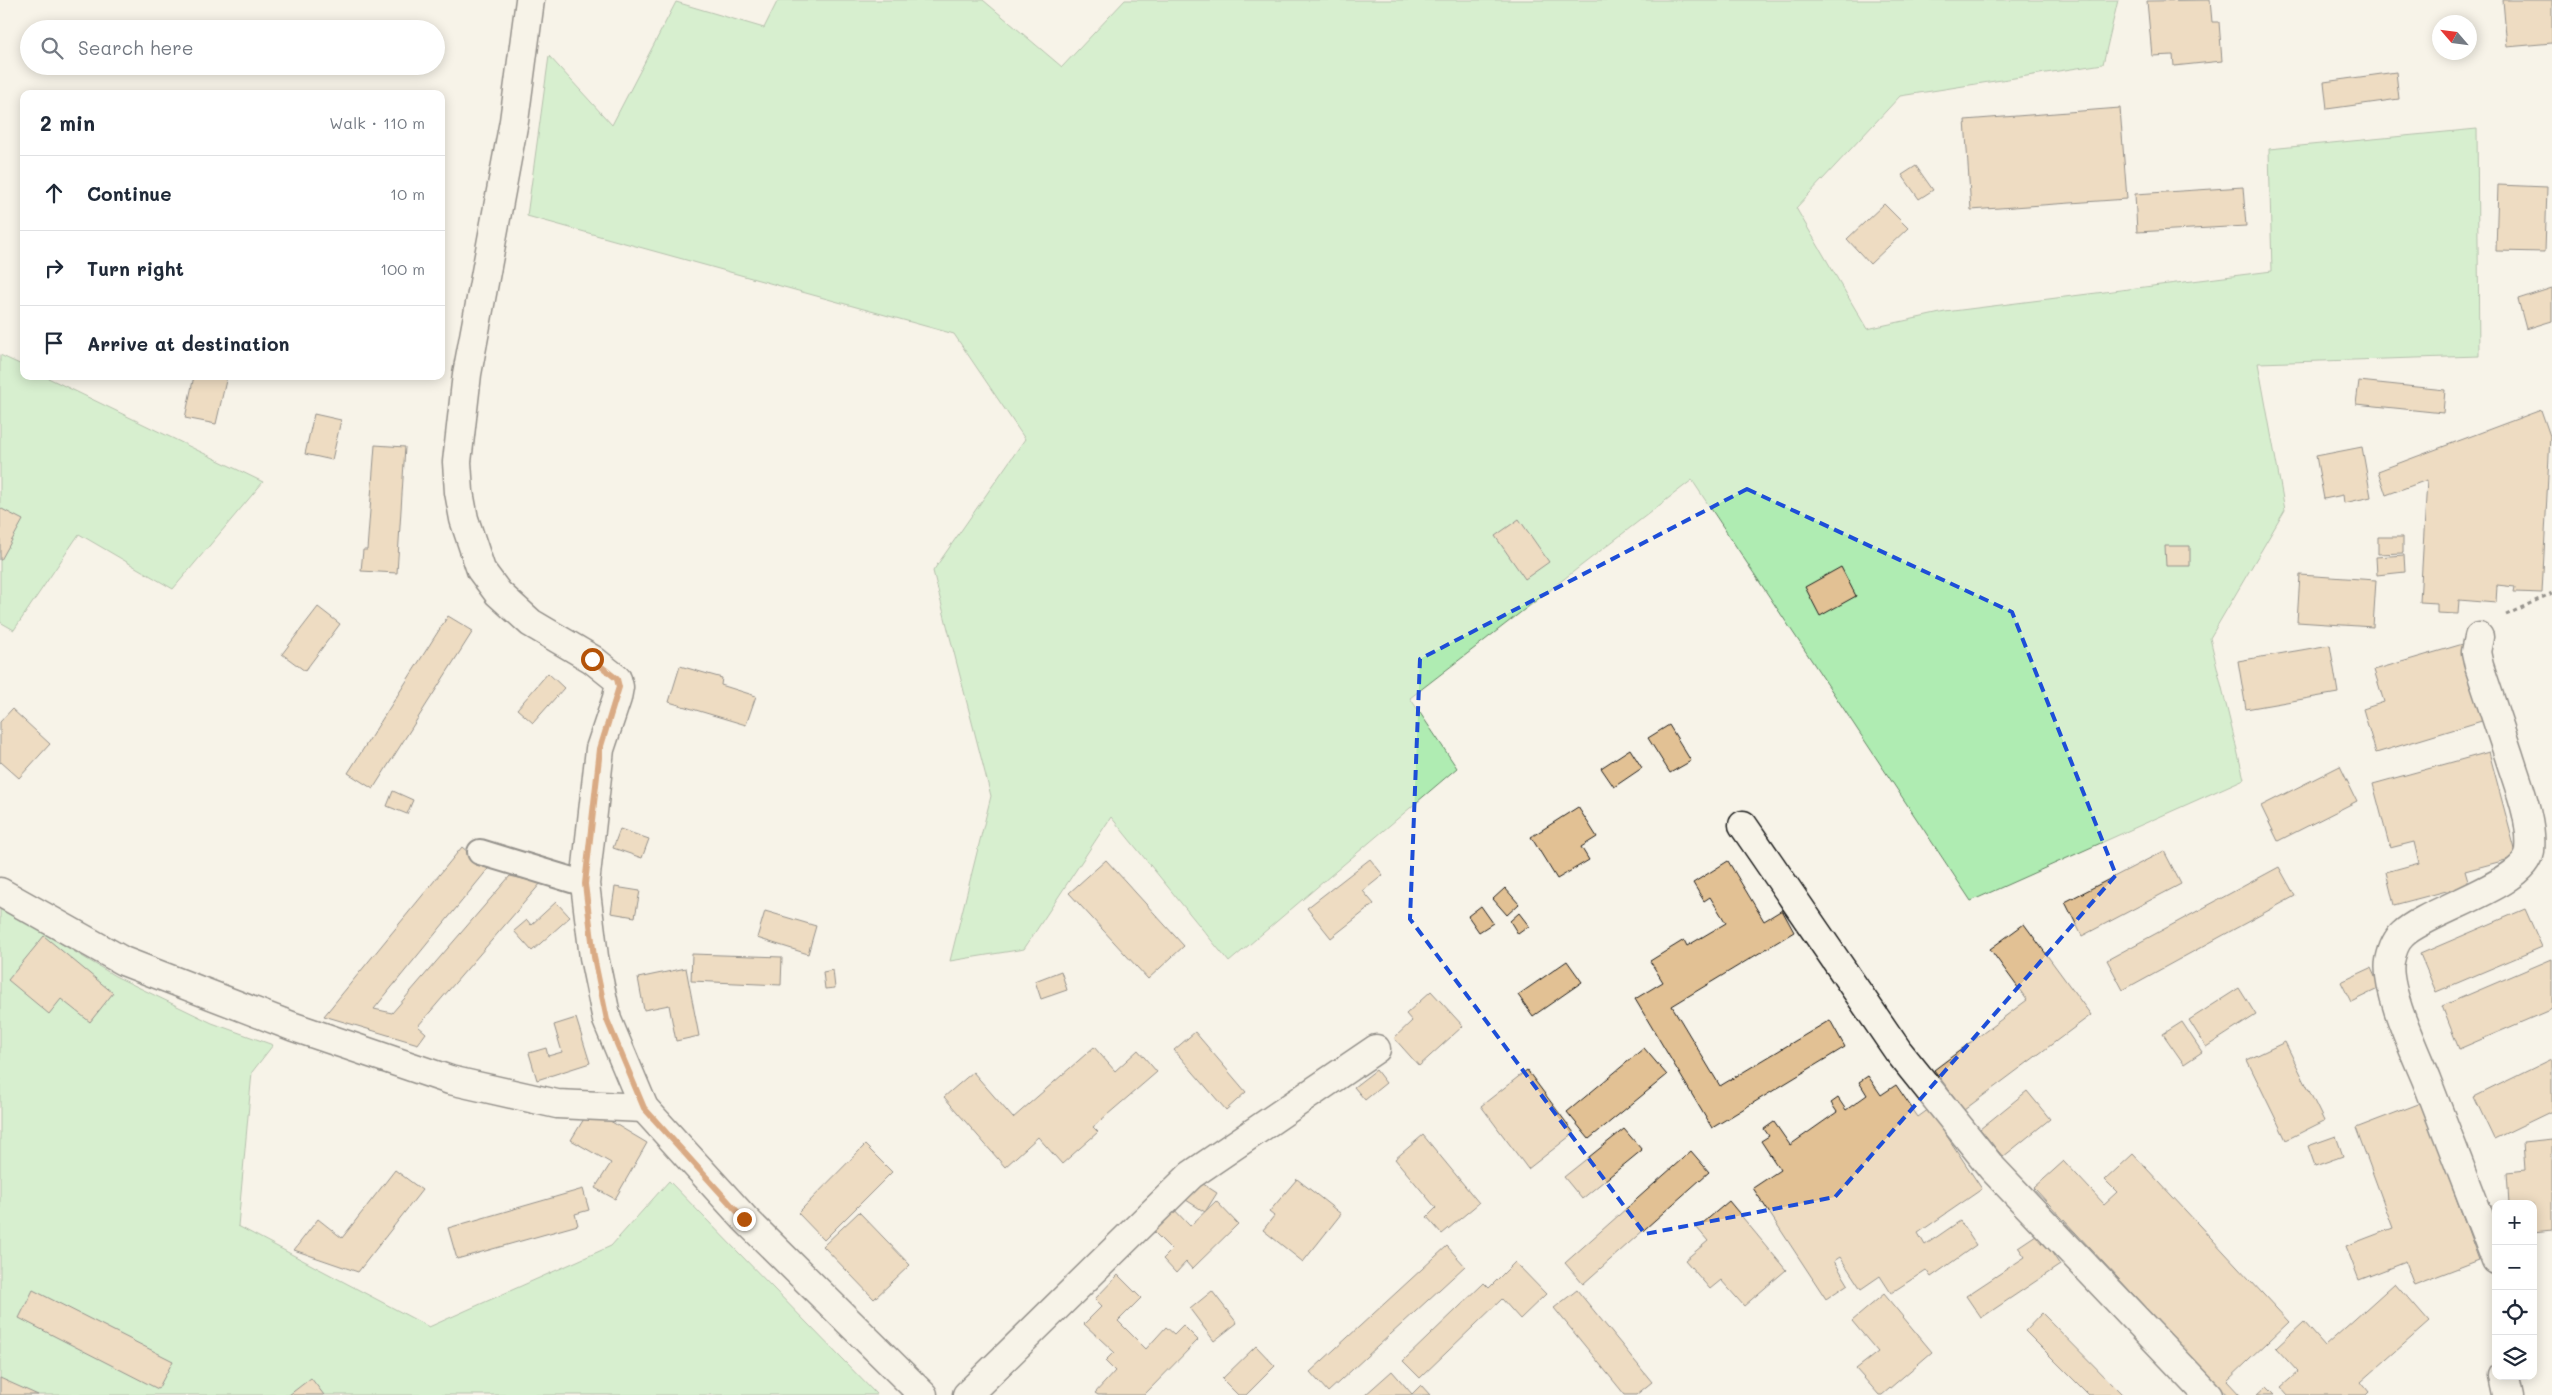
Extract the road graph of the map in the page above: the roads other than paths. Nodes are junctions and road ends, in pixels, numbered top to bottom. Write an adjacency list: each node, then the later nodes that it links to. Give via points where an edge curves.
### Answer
1 (530, 0): 5 (street, via 514,121 467,374 457,462 459,492 472,548 481,570 498,593 531,623 592,659 617,679 617,698 600,749)
2 (2479, 637): 9 (street, via 2476,652 2479,666 2528,825 2528,860 2521,869 2481,893 2407,930 2394,946 2390,962 2400,1010)
3 (1743, 825): 13 (street, via 1898,1051 1992,1168)
4 (480, 852): 5 (lane)
5 (585, 884): 8 (street, via 594,957 607,1020)
6 (0, 892): 8 (street, via 123,961 294,1027 450,1080 557,1104)
7 (1376, 1049): 12 (street, via 1191,1175)
8 (644, 1108): 11 (street, via 744,1219)
9 (2492, 1250)
10 (2505, 1380): 14 (street)
11 (923, 1395)
12 (967, 1395)
13 (2208, 1395)
14 (2508, 1395)

